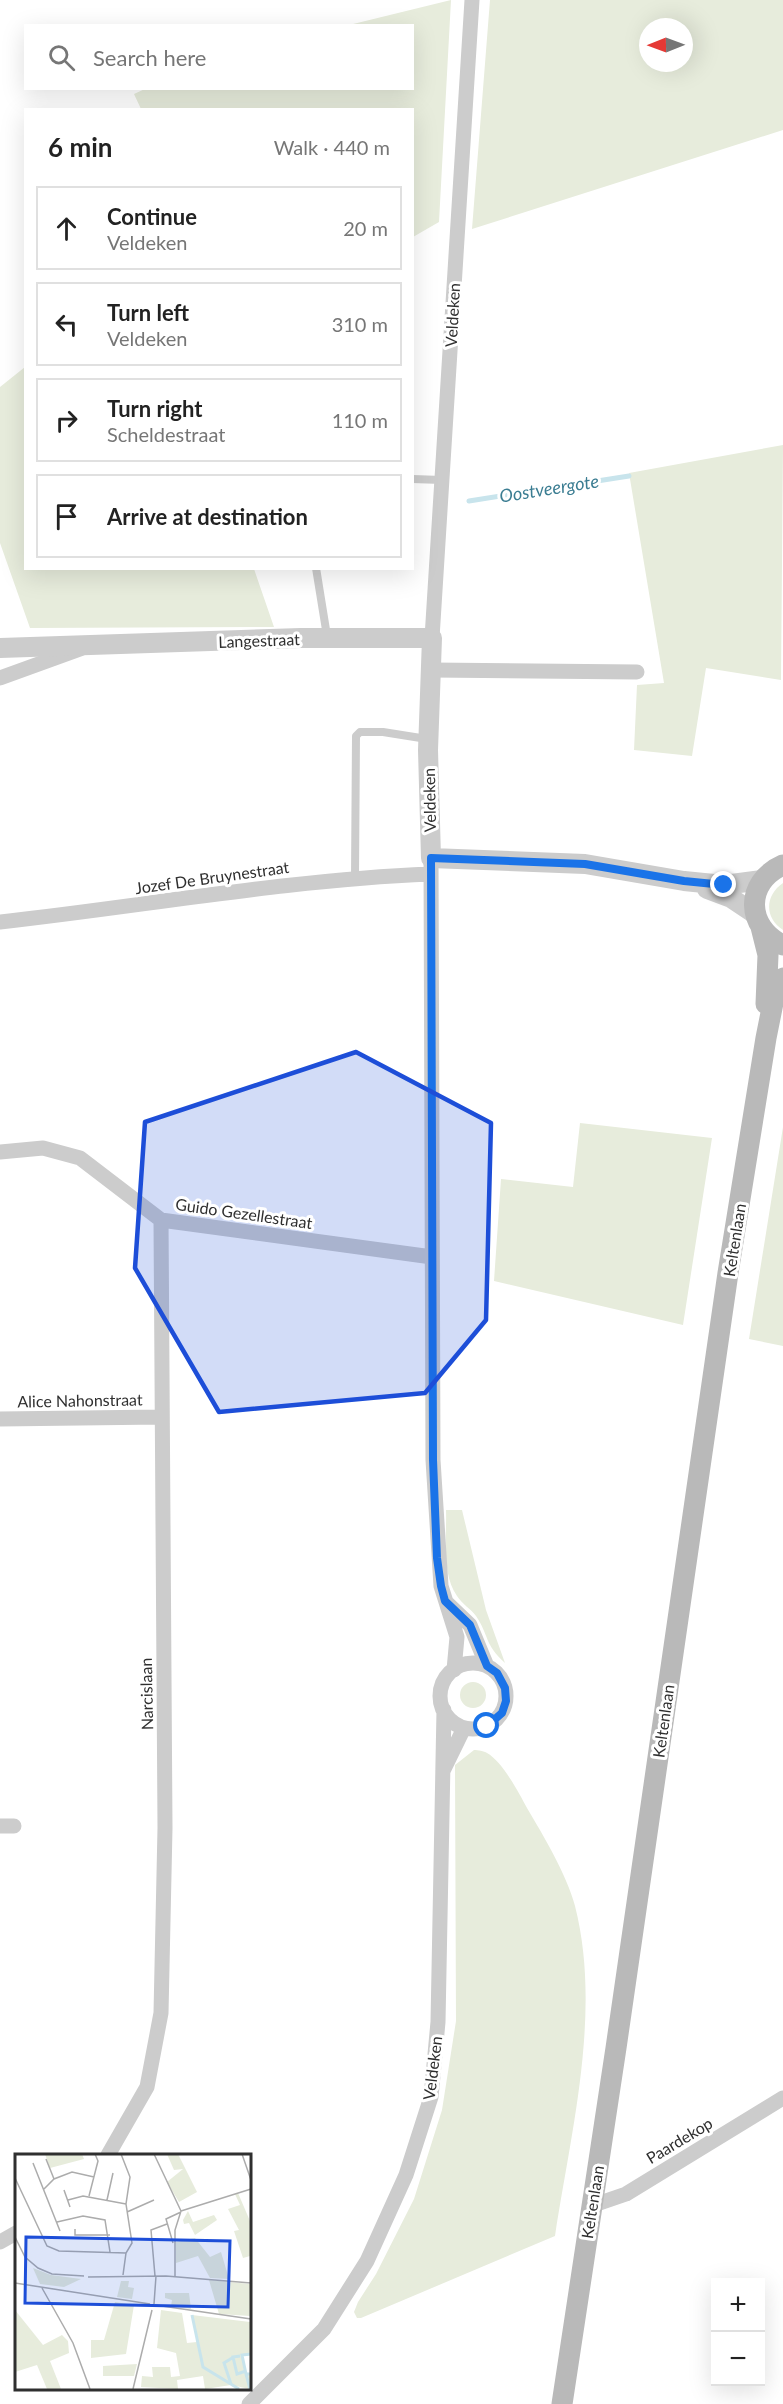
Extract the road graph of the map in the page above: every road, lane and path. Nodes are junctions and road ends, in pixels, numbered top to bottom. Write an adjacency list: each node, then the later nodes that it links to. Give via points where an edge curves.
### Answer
1 (472, 0): 3 (street, Veldeken)
2 (414, 479): 3 (lane)
3 (442, 480): 6 (street, Veldeken)
4 (316, 570): 5 (lane)
5 (328, 638): 6 (street, Langestraat); 7 (street, Langestraat)
6 (432, 638): 9 (street, Veldeken)
7 (85, 647): 8 (street, Langestraat); 11 (street, Langestraat)
8 (0, 648)
9 (431, 670): 10 (street); 12 (street, Veldeken)
10 (637, 672)
11 (0, 678)
12 (429, 739): 13 (street, Veldeken); 15 (lane, via 382,732 360,732 356,736)
13 (430, 866): 15 (street, Jozef De Bruynestraat); 16 (street, via 585,864); 24 (street, Veldeken)
14 (776, 866): 16 (street, via 724,885); 17 (main road, Keltenlaan, via 754,899)
15 (355, 877): 18 (street, Jozef De Bruynestraat)
16 (684, 881): 17 (street, via 731,898)
17 (758, 921): 19 (main road, via 773,940); 21 (main road, Keltenlaan, via 768,955)
18 (0, 922)
19 (783, 945)
20 (783, 978): 21 (main road, Keltenlaan, via 776,988)
21 (766, 1038): 35 (main road, Keltenlaan)
22 (0, 1152): 23 (street, Guido Gezellestraat, via 43,1148 80,1158)
23 (161, 1220): 24 (street, Guido Gezellestraat); 25 (street, Narcislaan)
24 (432, 1257): 27 (street, Veldeken, via 433,1460 437,1558)
25 (161, 1417): 26 (street, Alice Nahonstraat); 34 (street, Narcislaan, via 165,1828 161,2013 147,2087)
26 (0, 1419)
27 (445, 1601): 28 (street, via 470,1625); 29 (street, Veldeken, via 457,1637)
28 (487, 1666): 29 (street, via 467,1664); 31 (street, via 503,1681 504,1708 487,1726)
29 (454, 1670): 30 (street, Veldeken, via 442,1686)
30 (444, 1710): 31 (street); 32 (street, Veldeken)
31 (464, 1728): 32 (street, Veldeken)
32 (441, 1776): 38 (street, Veldeken, via 438,2022 430,2097 406,2175 367,2261 324,2329)
33 (783, 2098): 35 (street, Paardekop, via 626,2194)
34 (109, 2154)
35 (591, 2206): 39 (main road, Keltenlaan)
36 (15, 2234): 37 (street)
37 (0, 2242)
38 (249, 2404)
39 (562, 2404)

